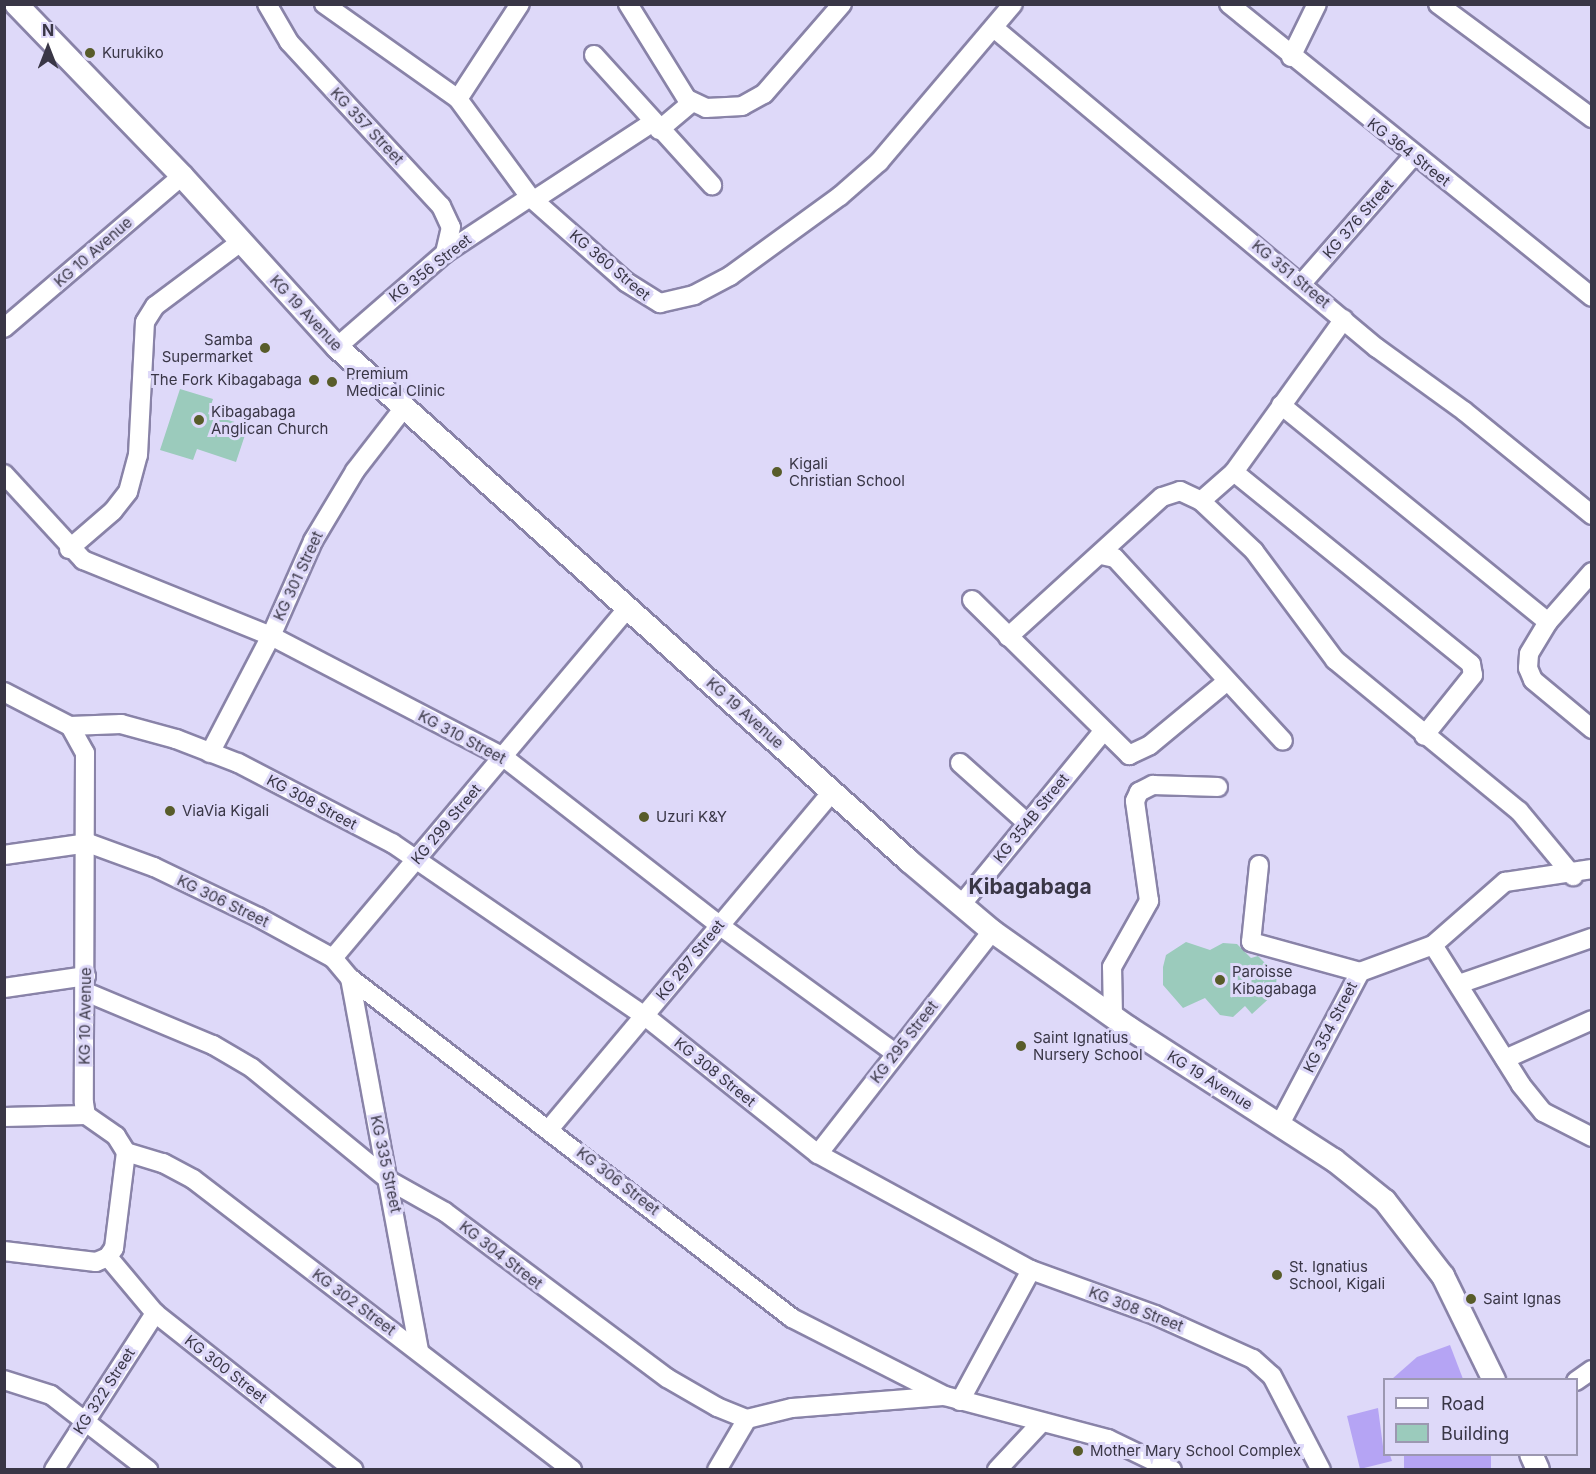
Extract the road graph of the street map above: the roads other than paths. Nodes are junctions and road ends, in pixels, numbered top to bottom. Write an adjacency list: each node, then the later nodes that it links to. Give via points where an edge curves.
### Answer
1 (16, 4): 19 (main road, KG 19 Avenue)
2 (267, 4): 23 (street, KG 357 Street, via 289,42 441,206 451,227)
3 (324, 4): 14 (street, KG 360 Street)
4 (520, 4): 14 (street)
5 (628, 4): 15 (street)
6 (842, 4): 15 (street, via 776,83 757,98 725,108)
7 (1013, 4): 11 (street, KG 360 Street)
8 (1229, 4): 13 (street, KG 364 Street)
9 (1317, 4): 13 (street)
10 (1438, 4): 16 (street)
11 (993, 28): 21 (street, KG 360 Street, via 879,162 840,196 730,276 679,301 649,300); 24 (street, KG 351 Street)
12 (594, 55): 17 (street)
13 (1291, 57): 18 (street, KG 364 Street)
14 (458, 99): 21 (street, KG 360 Street)
15 (691, 103): 17 (street, KG 356 Street)
16 (1592, 118)
17 (656, 126): 20 (street); 21 (street, KG 356 Street)
18 (1414, 155): 24 (street, KG 376 Street); 25 (street, KG 364 Street)
19 (182, 176): 22 (main road, KG 19 Avenue); 27 (street, KG 10 Avenue)
20 (712, 185)
21 (532, 199): 23 (street, KG 356 Street)
22 (242, 241): 28 (main road, KG 19 Avenue); 35 (street, via 155,306 146,322 138,455 128,492)
23 (445, 253): 28 (street, KG 356 Street)
24 (1303, 282): 26 (street, KG 351 Street)
25 (1592, 297)
26 (1344, 319): 29 (street); 34 (street, KG 351 Street)
27 (4, 328)
28 (337, 347): 30 (main road, KG 19 Avenue)
29 (1281, 405): 31 (street); 40 (street)
30 (403, 410): 39 (main road, KG 19 Avenue); 41 (street, KG 301 Street, via 332,507)
31 (1234, 472): 33 (street); 48 (street, via 1471,664 1473,675)
32 (4, 474): 35 (street, KG 310 Street)
33 (1201, 501): 36 (street, via 1180,491 1162,497); 48 (street, via 1254,551 1335,660)
34 (1592, 515)
35 (69, 549): 41 (street, KG 310 Street, via 106,572)
36 (1101, 555): 42 (street); 43 (street, via 1115,558)
37 (1592, 572): 40 (street)
38 (972, 600): 42 (street)
39 (628, 608): 51 (street, KG 299 Street); 54 (main road, KG 19 Avenue)
40 (1548, 622): 46 (street, via 1529,654 1528,668 1533,680)
41 (271, 636): 50 (street, KG 301 Street); 51 (street, KG 310 Street)
42 (1008, 637): 47 (street)
43 (1226, 682): 47 (street, via 1139,753 1125,753); 49 (street)
44 (4, 692): 45 (street)
45 (69, 726): 50 (street, KG 308 Street, via 121,724); 56 (street, KG 10 Avenue, via 81,738 85,753)
46 (1592, 729)
47 (1102, 733): 55 (street, KG 354B Street)
48 (1424, 736): 61 (street, via 1519,811)
49 (1283, 741)
50 (210, 753): 58 (street, KG 308 Street, via 316,803)
51 (502, 756): 58 (street, KG 299 Street); 63 (street, KG 310 Street)
52 (960, 763): 55 (street)
53 (1218, 787): 74 (street, via 1153,786 1139,792 1135,801 1149,901 1112,967)
54 (831, 793): 62 (main road, KG 19 Avenue); 63 (street, KG 297 Street)
55 (1026, 822): 62 (street, KG 354B Street)
56 (88, 843): 57 (street); 67 (street, KG 306 Street, via 154,867); 70 (street, KG 10 Avenue)
57 (4, 855)
58 (416, 859): 67 (street, KG 299 Street); 73 (street, KG 308 Street)
59 (1259, 865): 68 (street, via 1251,942)
60 (1592, 869): 61 (street, KG 354 Street)
61 (1573, 876): 66 (street, KG 354 Street, via 1505,882)
62 (961, 905): 64 (main road, KG 19 Avenue)
63 (719, 925): 73 (street, KG 297 Street); 76 (street, KG 310 Street)
64 (992, 931): 74 (main road, KG 19 Avenue); 76 (street, KG 295 Street)
65 (1592, 938): 71 (street)
66 (1433, 945): 68 (street, KG 354 Street); 71 (street)
67 (333, 958): 69 (street, KG 306 Street)
68 (1360, 972): 80 (street, KG 354 Street)
69 (350, 978): 81 (street, KG 306 Street); 85 (street, KG 335 Street)
70 (86, 984): 72 (street); 78 (street, KG 10 Avenue); 85 (street, KG 304 Street, via 252,1068)
71 (1459, 984): 77 (street)
72 (4, 988)
73 (645, 1016): 81 (street, KG 297 Street); 84 (street, KG 308 Street)
74 (1113, 1017): 80 (main road, KG 19 Avenue)
75 (1592, 1020): 77 (street)
76 (895, 1053): 84 (street, KG 295 Street)
77 (1506, 1059): 82 (street, via 1543,1112)
78 (86, 1116): 79 (street); 83 (street, via 116,1136)
79 (4, 1117)
80 (1280, 1124): 92 (main road, KG 19 Avenue, via 1359,1179 1402,1218 1443,1276)
81 (550, 1128): 95 (street, KG 306 Street, via 792,1318)
82 (1592, 1137)
83 (126, 1152): 87 (street, via 114,1248); 90 (street, KG 302 Street, via 162,1162 193,1179)
84 (818, 1154): 88 (street, KG 308 Street)
85 (390, 1181): 90 (street, KG 335 Street); 97 (street, KG 304 Street, via 445,1212 667,1378)
86 (4, 1251): 87 (street, via 96,1262)
87 (108, 1257): 89 (street, KG 300 Street)
88 (1031, 1270): 95 (street); 107 (street, KG 308 Street, via 1155,1315 1253,1359 1272,1376)
89 (155, 1313): 96 (street, KG 322 Street); 102 (street, KG 300 Street)
90 (419, 1350): 103 (street, KG 302 Street)
91 (1592, 1370): 94 (street)
92 (1493, 1378)
93 (4, 1380): 96 (street, via 51,1395)
94 (1578, 1380)
95 (952, 1399): 97 (street, via 792,1408); 98 (street, KG 306 Street)
96 (85, 1418): 100 (street, KG 322 Street); 101 (street)
97 (747, 1419): 104 (street)
98 (1040, 1424): 105 (street); 106 (street, KG 306 Street, via 1108,1439)
99 (1531, 1456): 108 (main road)
100 (54, 1470)
101 (148, 1470)
102 (354, 1470)
103 (572, 1470)
104 (717, 1470)
105 (997, 1470)
106 (1172, 1470)
107 (1321, 1470)
108 (1538, 1470)

